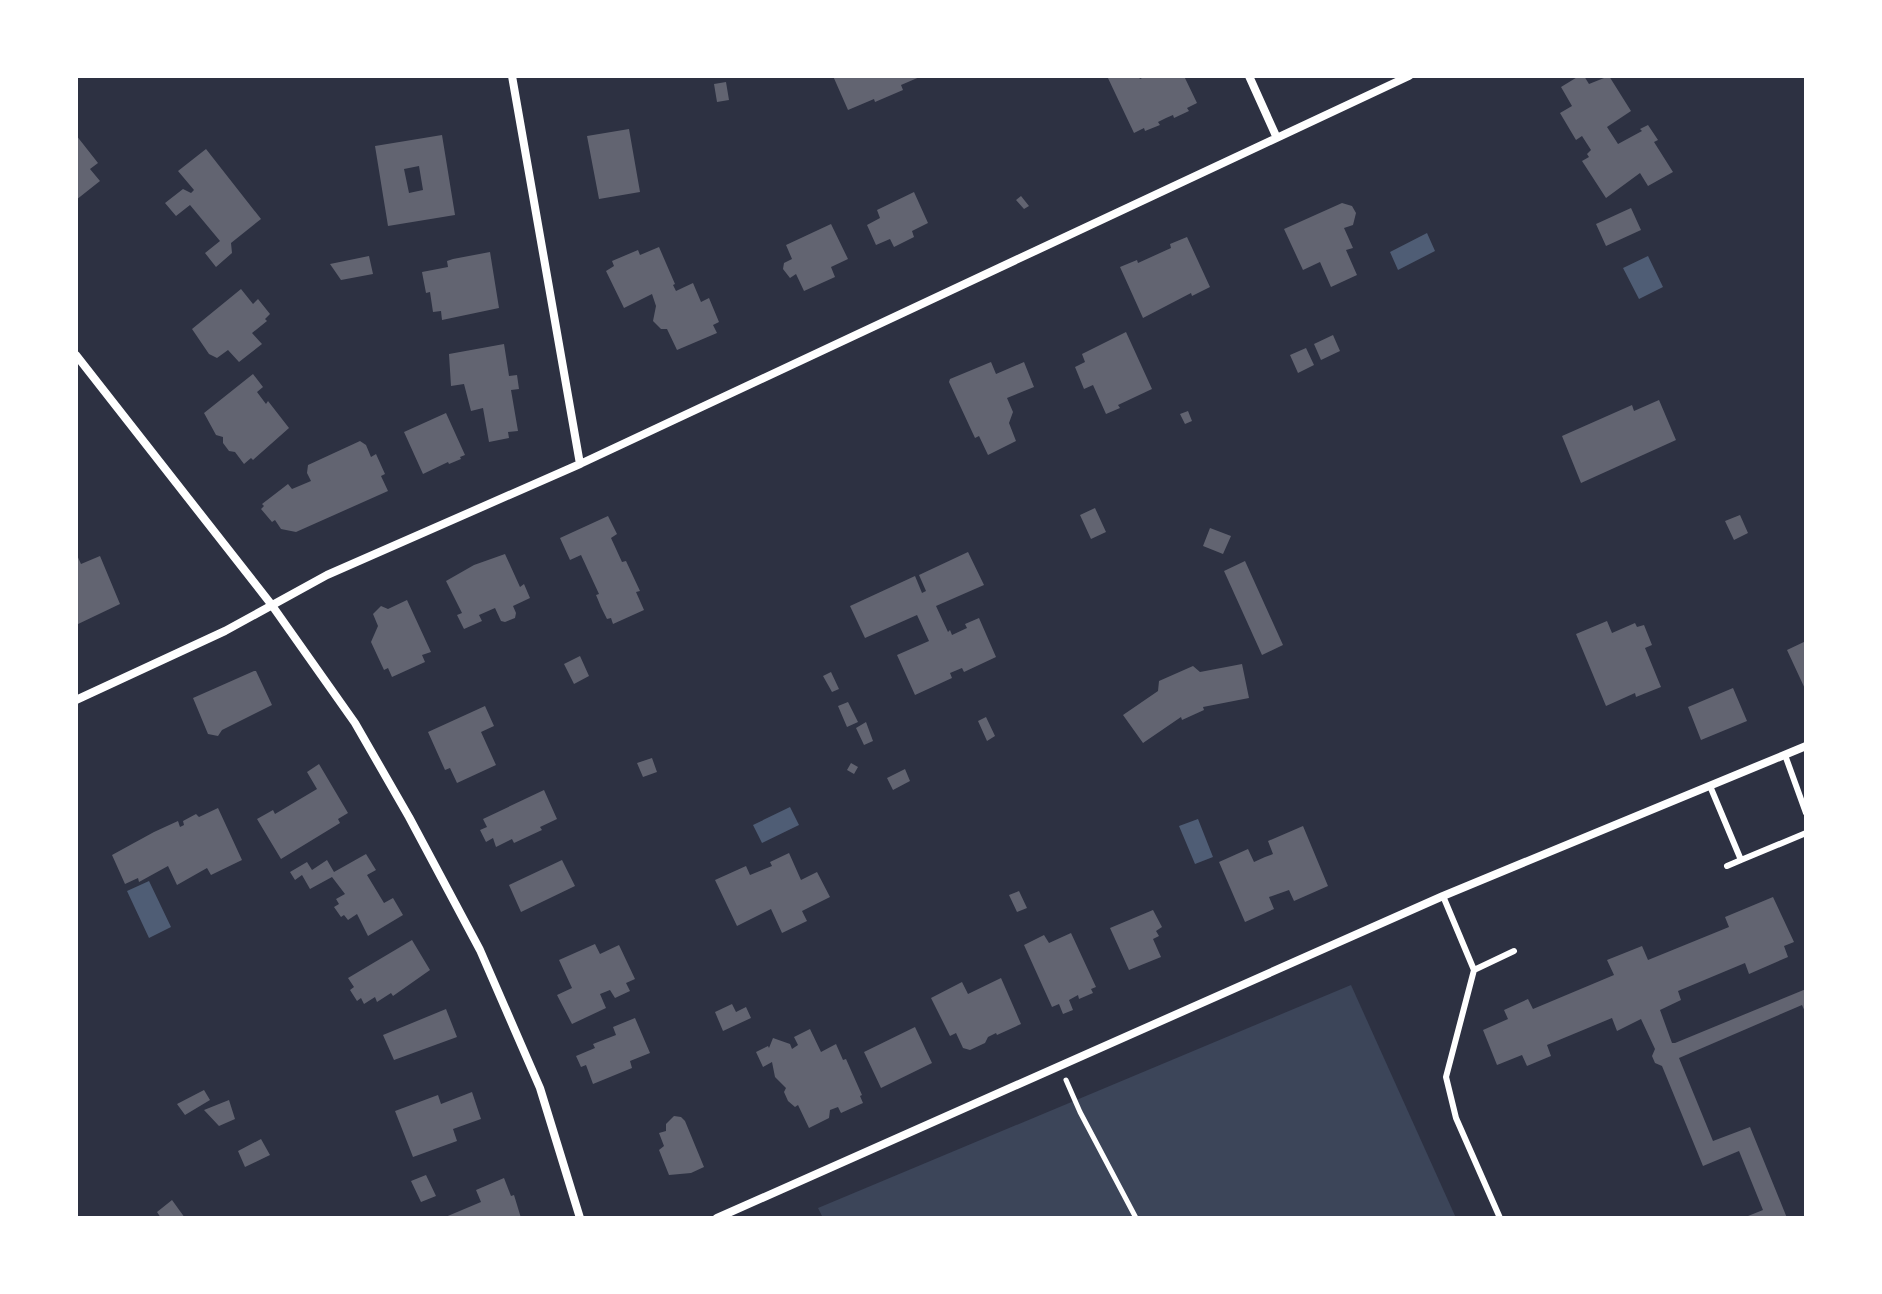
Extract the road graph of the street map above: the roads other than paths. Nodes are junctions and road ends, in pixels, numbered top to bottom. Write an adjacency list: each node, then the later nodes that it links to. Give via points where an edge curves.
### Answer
1 (512, 76): 6 (street)
2 (1249, 76): 4 (street)
3 (1409, 76): 4 (street)
4 (1276, 136): 6 (street)
5 (76, 355): 7 (street)
6 (580, 464): 7 (street)
7 (271, 604): 8 (street); 19 (street, via 355,723 480,950 540,1088)
8 (76, 700)
9 (1806, 746): 10 (street)
10 (1785, 755): 11 (street); 12 (lane)
11 (1710, 786): 14 (lane); 16 (street)
12 (1806, 813)
13 (1806, 833): 14 (lane)
14 (1741, 860): 15 (lane)
15 (1727, 866)
16 (1443, 896): 18 (lane); 20 (street)
17 (1514, 951): 18 (lane)
18 (1474, 970): 21 (lane, via 1446,1077 1456,1118)
19 (580, 1218)
20 (717, 1218)
21 (1500, 1218)

